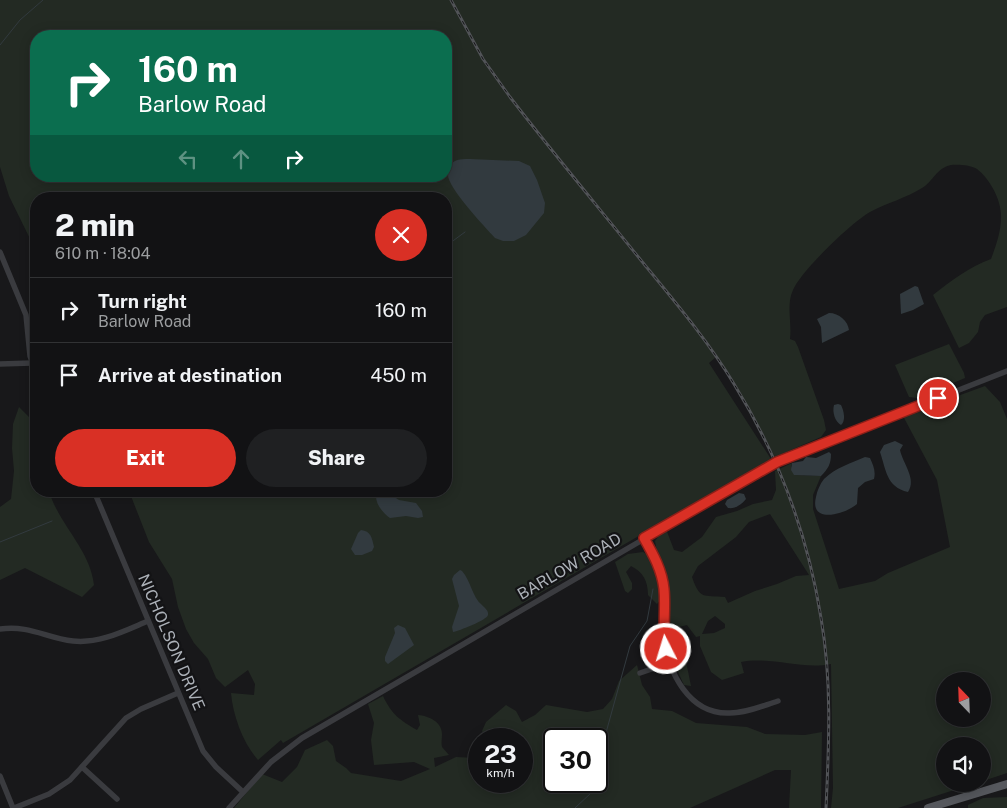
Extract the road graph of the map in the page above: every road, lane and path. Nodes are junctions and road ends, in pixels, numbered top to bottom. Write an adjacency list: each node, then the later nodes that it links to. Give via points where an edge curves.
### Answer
1 (0, 252): 2 (street, via 26,315)
2 (30, 356)
3 (0, 364): 4 (street)
4 (30, 364)
5 (1007, 371): 7 (street, BARLOW ROAD, via 777,462)
6 (96, 497): 8 (street, NICHOLSON DRIVE)
7 (644, 538): 10 (street, via 658,564 663,583 663,631); 17 (street, BARLOW ROAD, via 302,738 271,762)
8 (148, 621): 9 (street, via 91,641 67,640 21,628); 12 (street, NICHOLSON DRIVE)
9 (0, 630)
10 (669, 663): 11 (street); 13 (street, via 682,688 694,701 708,709 737,712)
11 (640, 673)
12 (178, 693): 14 (street, via 141,708 126,718); 17 (street, NICHOLSON DRIVE, via 206,757)
13 (778, 701)
14 (82, 767): 18 (street); 19 (street, via 49,794)
15 (0, 776): 19 (street)
16 (1007, 784): 21 (main road)
17 (243, 792): 20 (street, BARLOW ROAD)
18 (117, 799)
19 (14, 808)
20 (229, 808)
21 (928, 808)

